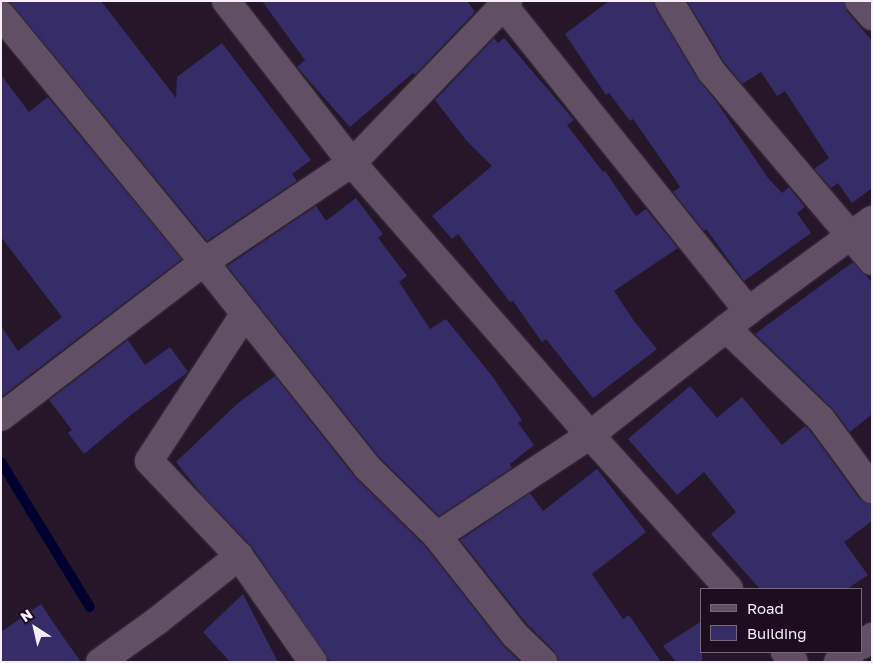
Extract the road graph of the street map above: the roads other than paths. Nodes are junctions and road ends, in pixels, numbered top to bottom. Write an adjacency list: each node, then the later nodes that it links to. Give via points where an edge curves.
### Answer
1 (226, 1): 7 (street)
2 (669, 1): 8 (street, via 711,71)
3 (859, 1): 6 (street)
4 (506, 4): 7 (street); 11 (street)
5 (1, 15): 10 (street)
6 (872, 16)
7 (352, 163): 10 (street); 15 (street)
8 (861, 228): 9 (street); 11 (street)
9 (872, 261)
10 (204, 262): 12 (street); 14 (street)
11 (748, 311): 13 (street)
12 (244, 315): 17 (street, via 367,467); 18 (street, via 149,461)
13 (726, 328): 15 (street); 16 (street, via 821,419)
14 (1, 417)
15 (590, 435): 17 (street); 19 (street)
16 (872, 489)
17 (437, 536): 23 (street, via 515,635)
18 (239, 556): 21 (street); 22 (street)
19 (728, 588)
20 (851, 653): 24 (street)
21 (100, 662)
22 (313, 662)
23 (543, 662)
24 (838, 662)

